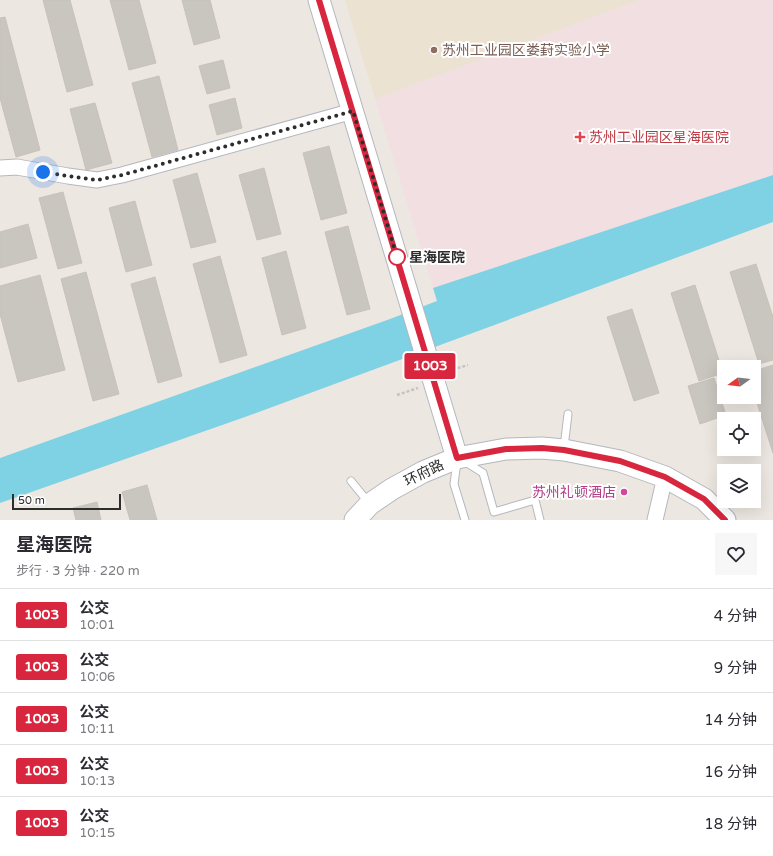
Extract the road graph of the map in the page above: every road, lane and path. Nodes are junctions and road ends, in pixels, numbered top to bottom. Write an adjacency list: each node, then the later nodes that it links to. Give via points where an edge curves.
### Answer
1 (319, 0): 2 (street)
2 (353, 111): 3 (street, via 97,180); 4 (street)
3 (1, 166)
4 (434, 382): 5 (path); 8 (street)
5 (397, 395)
6 (568, 414): 7 (lane)
7 (564, 450): 8 (street, 环府路, via 506,449); 9 (street, 环府路, via 620,461)
8 (457, 458): 11 (street, 环府路, via 423,472); 13 (lane, via 454,484); 14 (lane, via 483,473 494,512 535,500)
9 (665, 477): 15 (street); 16 (street, 环府路, via 704,499)
10 (351, 481): 11 (lane)
11 (370, 504): 12 (street, 环府路)
12 (354, 520)
13 (465, 520)
14 (540, 520)
15 (655, 520)
16 (725, 520)

